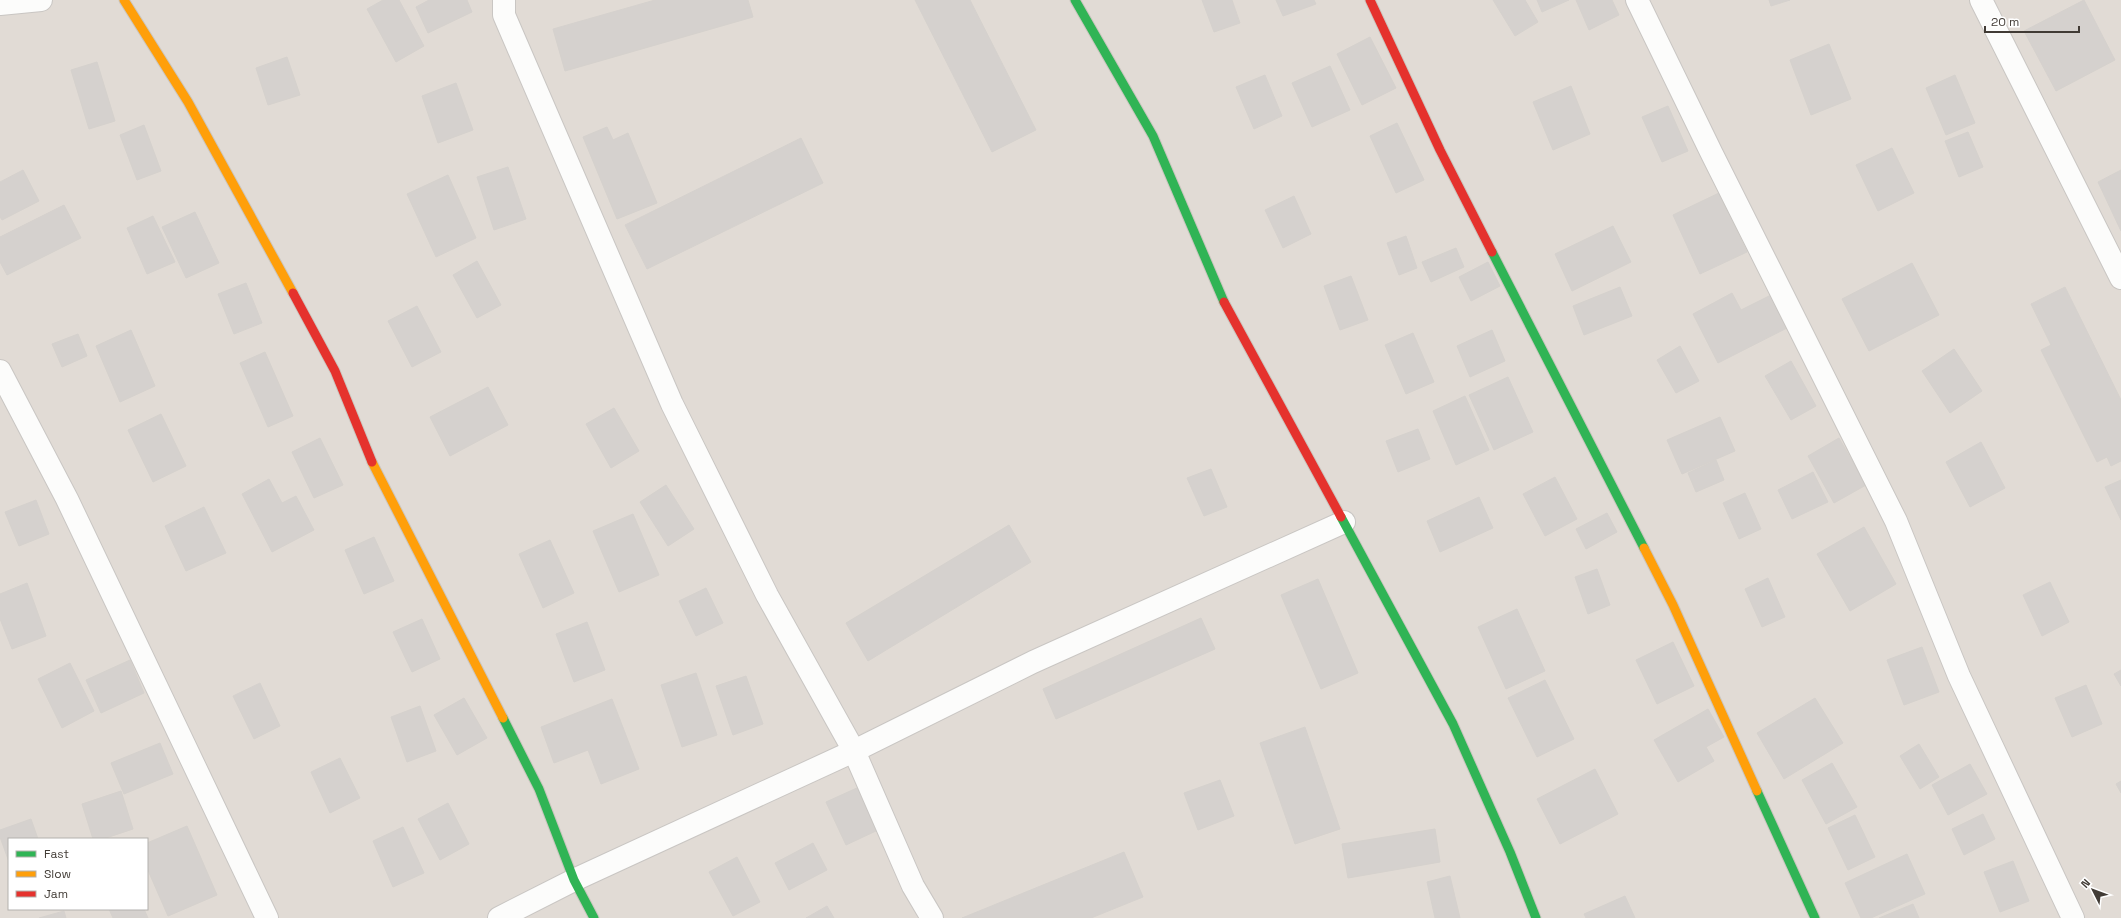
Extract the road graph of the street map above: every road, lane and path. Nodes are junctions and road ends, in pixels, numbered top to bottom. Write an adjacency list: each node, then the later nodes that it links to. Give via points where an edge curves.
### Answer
1 (41, 0): 8 (street)
2 (124, 0): 13 (street, via 188,102 336,371 366,449 539,789)
3 (504, 0): 12 (street, via 504,15 672,404 767,595)
4 (1075, 0): 11 (street, via 1153,136 1227,308)
5 (1370, 0): 19 (street, via 1440,150 1673,605)
6 (1637, 0): 20 (street, via 1896,521 1959,676)
7 (1981, 0): 9 (street)
8 (0, 4)
9 (2121, 278)
10 (0, 371): 14 (street, via 66,499)
11 (1344, 522): 12 (street, via 1033,662); 18 (street, via 1453,724 1510,852)
12 (854, 751): 13 (street); 17 (street, via 913,886)
13 (574, 880): 15 (street); 16 (street)
14 (267, 918)
15 (499, 918)
16 (594, 918)
17 (932, 918)
18 (1536, 918)
19 (1816, 918)
20 (2073, 918)

